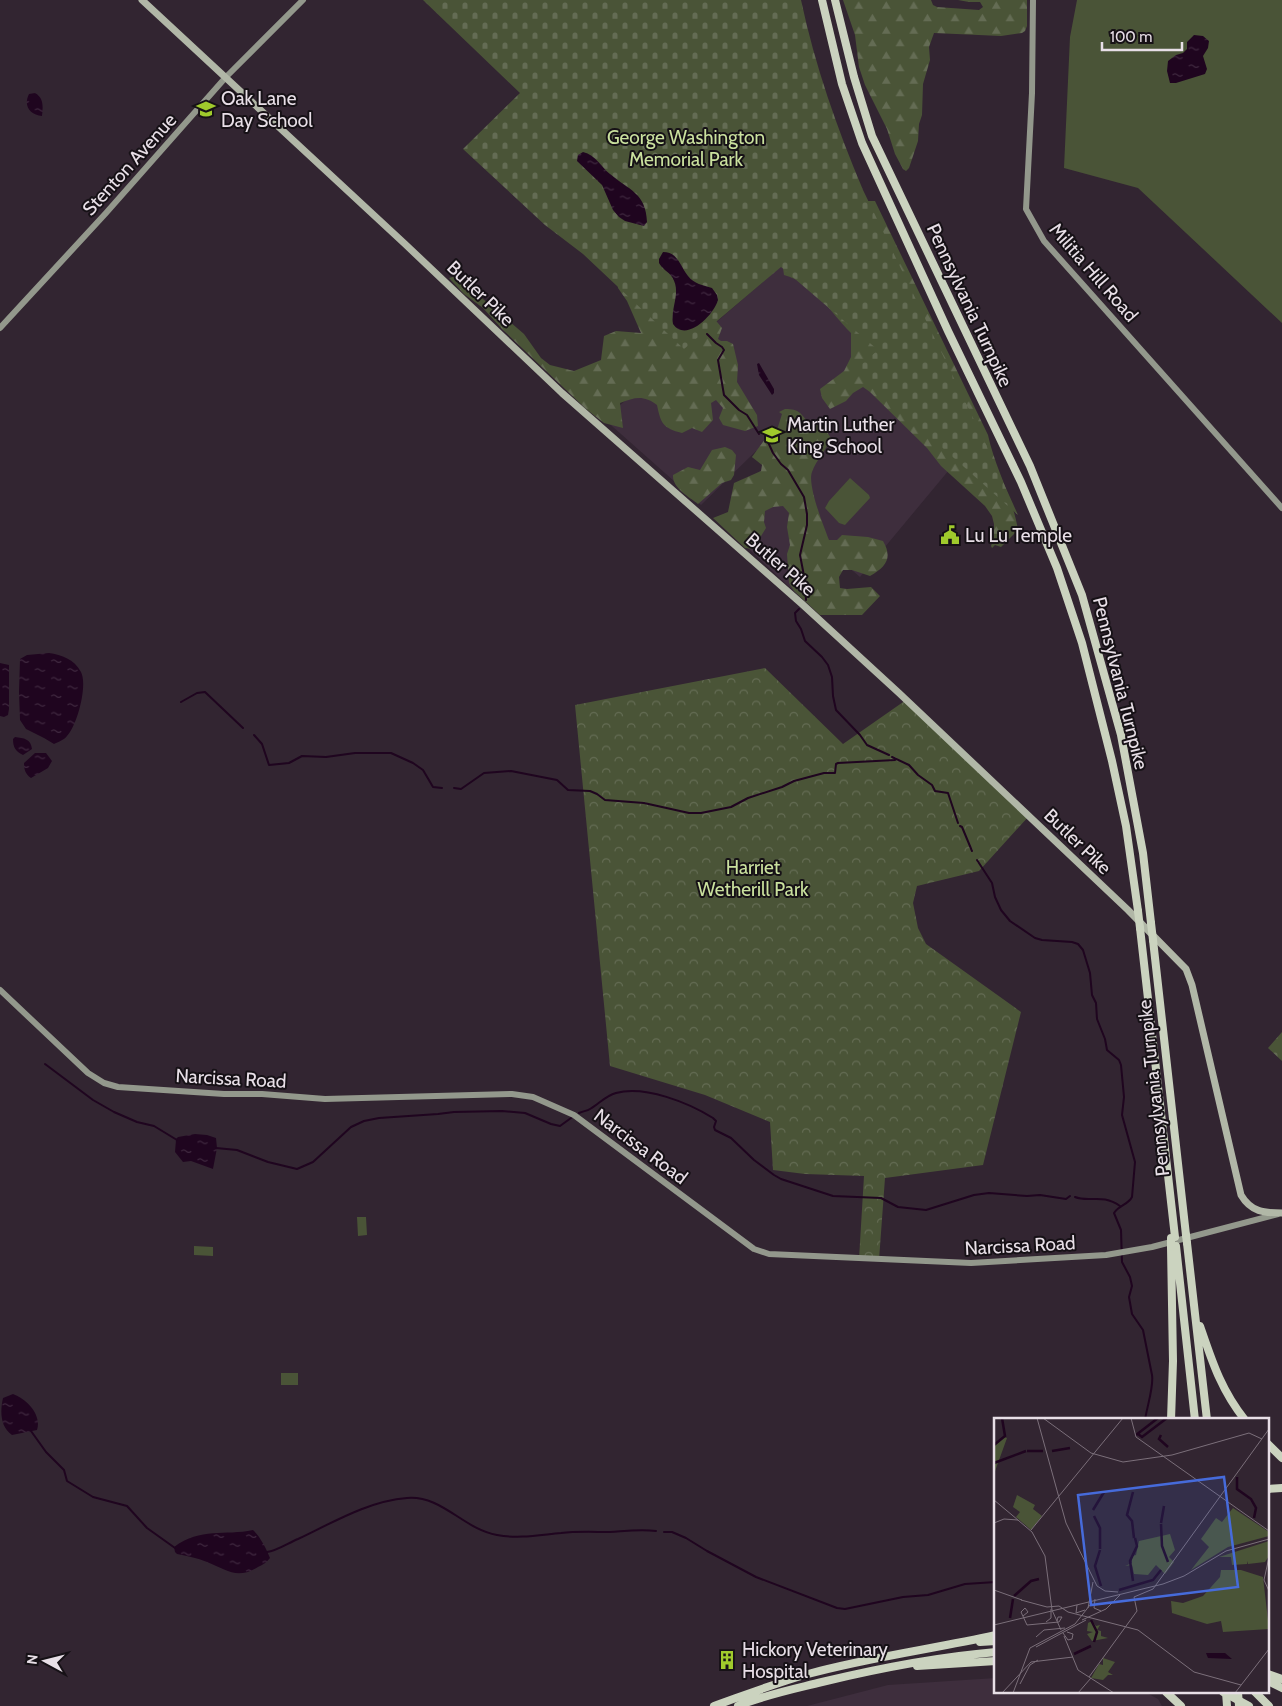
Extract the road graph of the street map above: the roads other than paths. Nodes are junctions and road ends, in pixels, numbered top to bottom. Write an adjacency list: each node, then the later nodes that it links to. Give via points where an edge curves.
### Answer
1 (142, 0): 6 (main road, Butler Pike)
2 (303, 0): 6 (street, Stenton Avenue)
3 (822, 0): 11 (highway, Pennsylvania Turnpike, bridge, via 842,84 862,143 1021,482 1057,568 1082,643 1126,826)
4 (835, 0): 12 (highway, Pennsylvania Turnpike, bridge, via 872,136 1030,466 1082,595 1121,735 1143,853)
5 (1033, 0): 8 (street, Militia Hill Road, via 1026,209 1044,241)
6 (226, 78): 7 (street, Stenton Avenue); 10 (main road, Butler Pike, via 562,393 899,693 1186,968 1241,1195 1249,1206 1258,1211)
7 (0, 328)
8 (1282, 508)
9 (0, 990): 10 (street, Narcissa Road, via 88,1073 118,1087 325,1099 512,1094 533,1097 574,1115 754,1249 769,1254 970,1263 1055,1259 1121,1253)
10 (1282, 1213)
11 (1174, 1247): 13 (highway, via 1173,1377); 14 (highway, Pennsylvania Turnpike)
12 (1195, 1314): 15 (highway, Pennsylvania Turnpike); 16 (highway, via 1219,1380)
13 (1169, 1418)
14 (1195, 1418)
15 (1207, 1418)
16 (1243, 1418)
17 (1270, 1446): 18 (highway)
18 (1282, 1458)
19 (994, 1635): 21 (highway)
20 (994, 1641): 21 (highway)
21 (947, 1646): 28 (highway, via 808,1674)
22 (994, 1652): 24 (highway, via 949,1656)
23 (994, 1660): 24 (highway)
24 (853, 1674): 29 (highway)
25 (1168, 1694): 30 (highway)
26 (1228, 1694): 31 (highway, bridge)
27 (1258, 1695): 32 (highway)
28 (714, 1706)
29 (738, 1706)
30 (1181, 1706)
31 (1249, 1706)
32 (1270, 1706)

